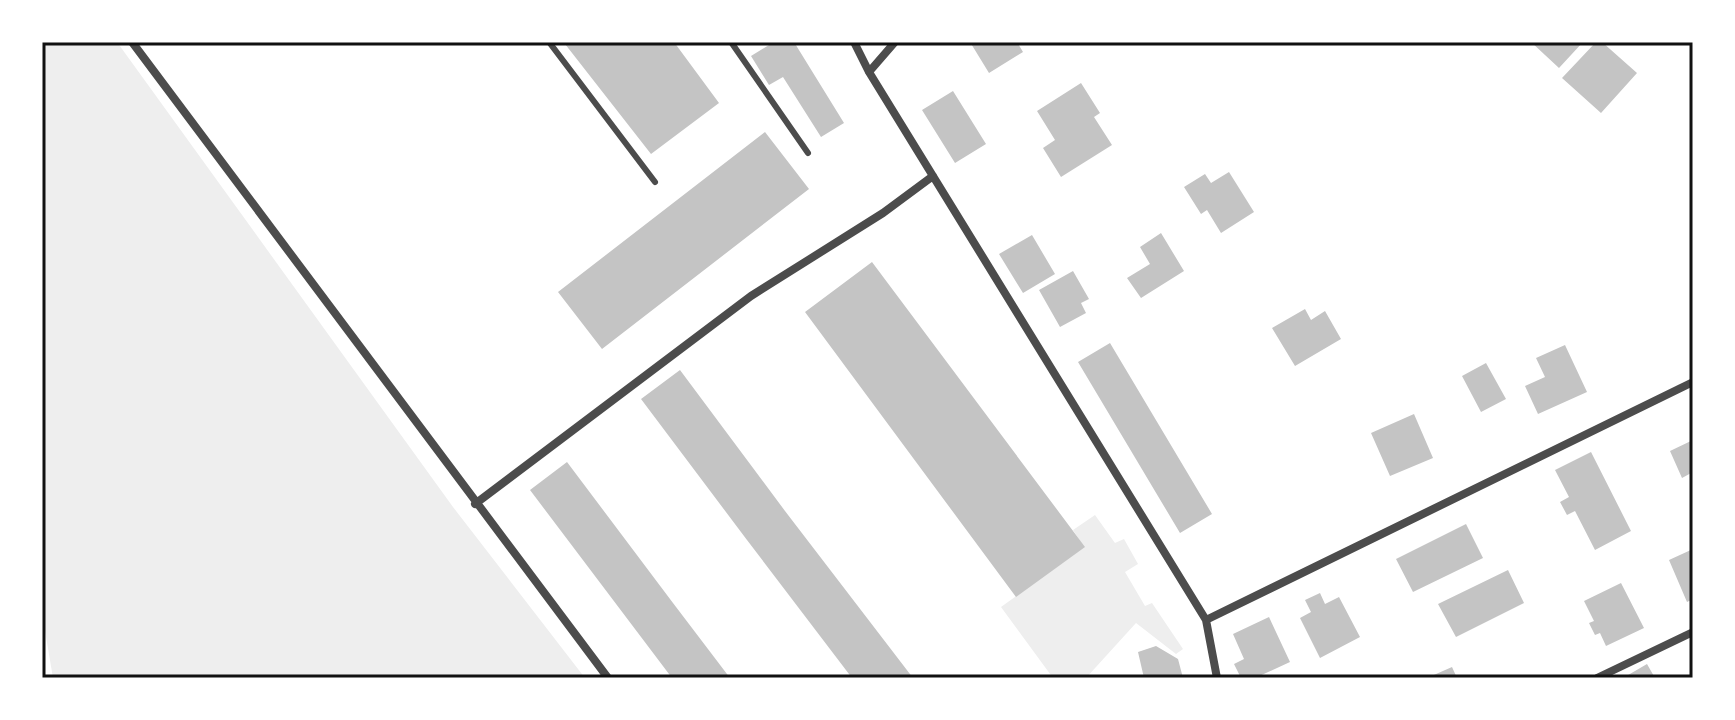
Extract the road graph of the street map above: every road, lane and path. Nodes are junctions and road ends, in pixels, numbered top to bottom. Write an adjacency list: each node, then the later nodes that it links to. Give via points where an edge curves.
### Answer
1 (132, 42): 11 (street)
2 (549, 42): 9 (lane)
3 (731, 42): 7 (lane)
4 (854, 42): 6 (street)
5 (895, 42): 6 (street)
6 (869, 72): 8 (street)
7 (808, 153)
8 (933, 176): 11 (street, via 751,296); 12 (street)
9 (655, 182)
10 (1693, 382): 12 (street)
11 (475, 504): 14 (street)
12 (1206, 620): 15 (street)
13 (1693, 632): 16 (street)
14 (608, 678)
15 (1217, 678)
16 (1597, 678)

